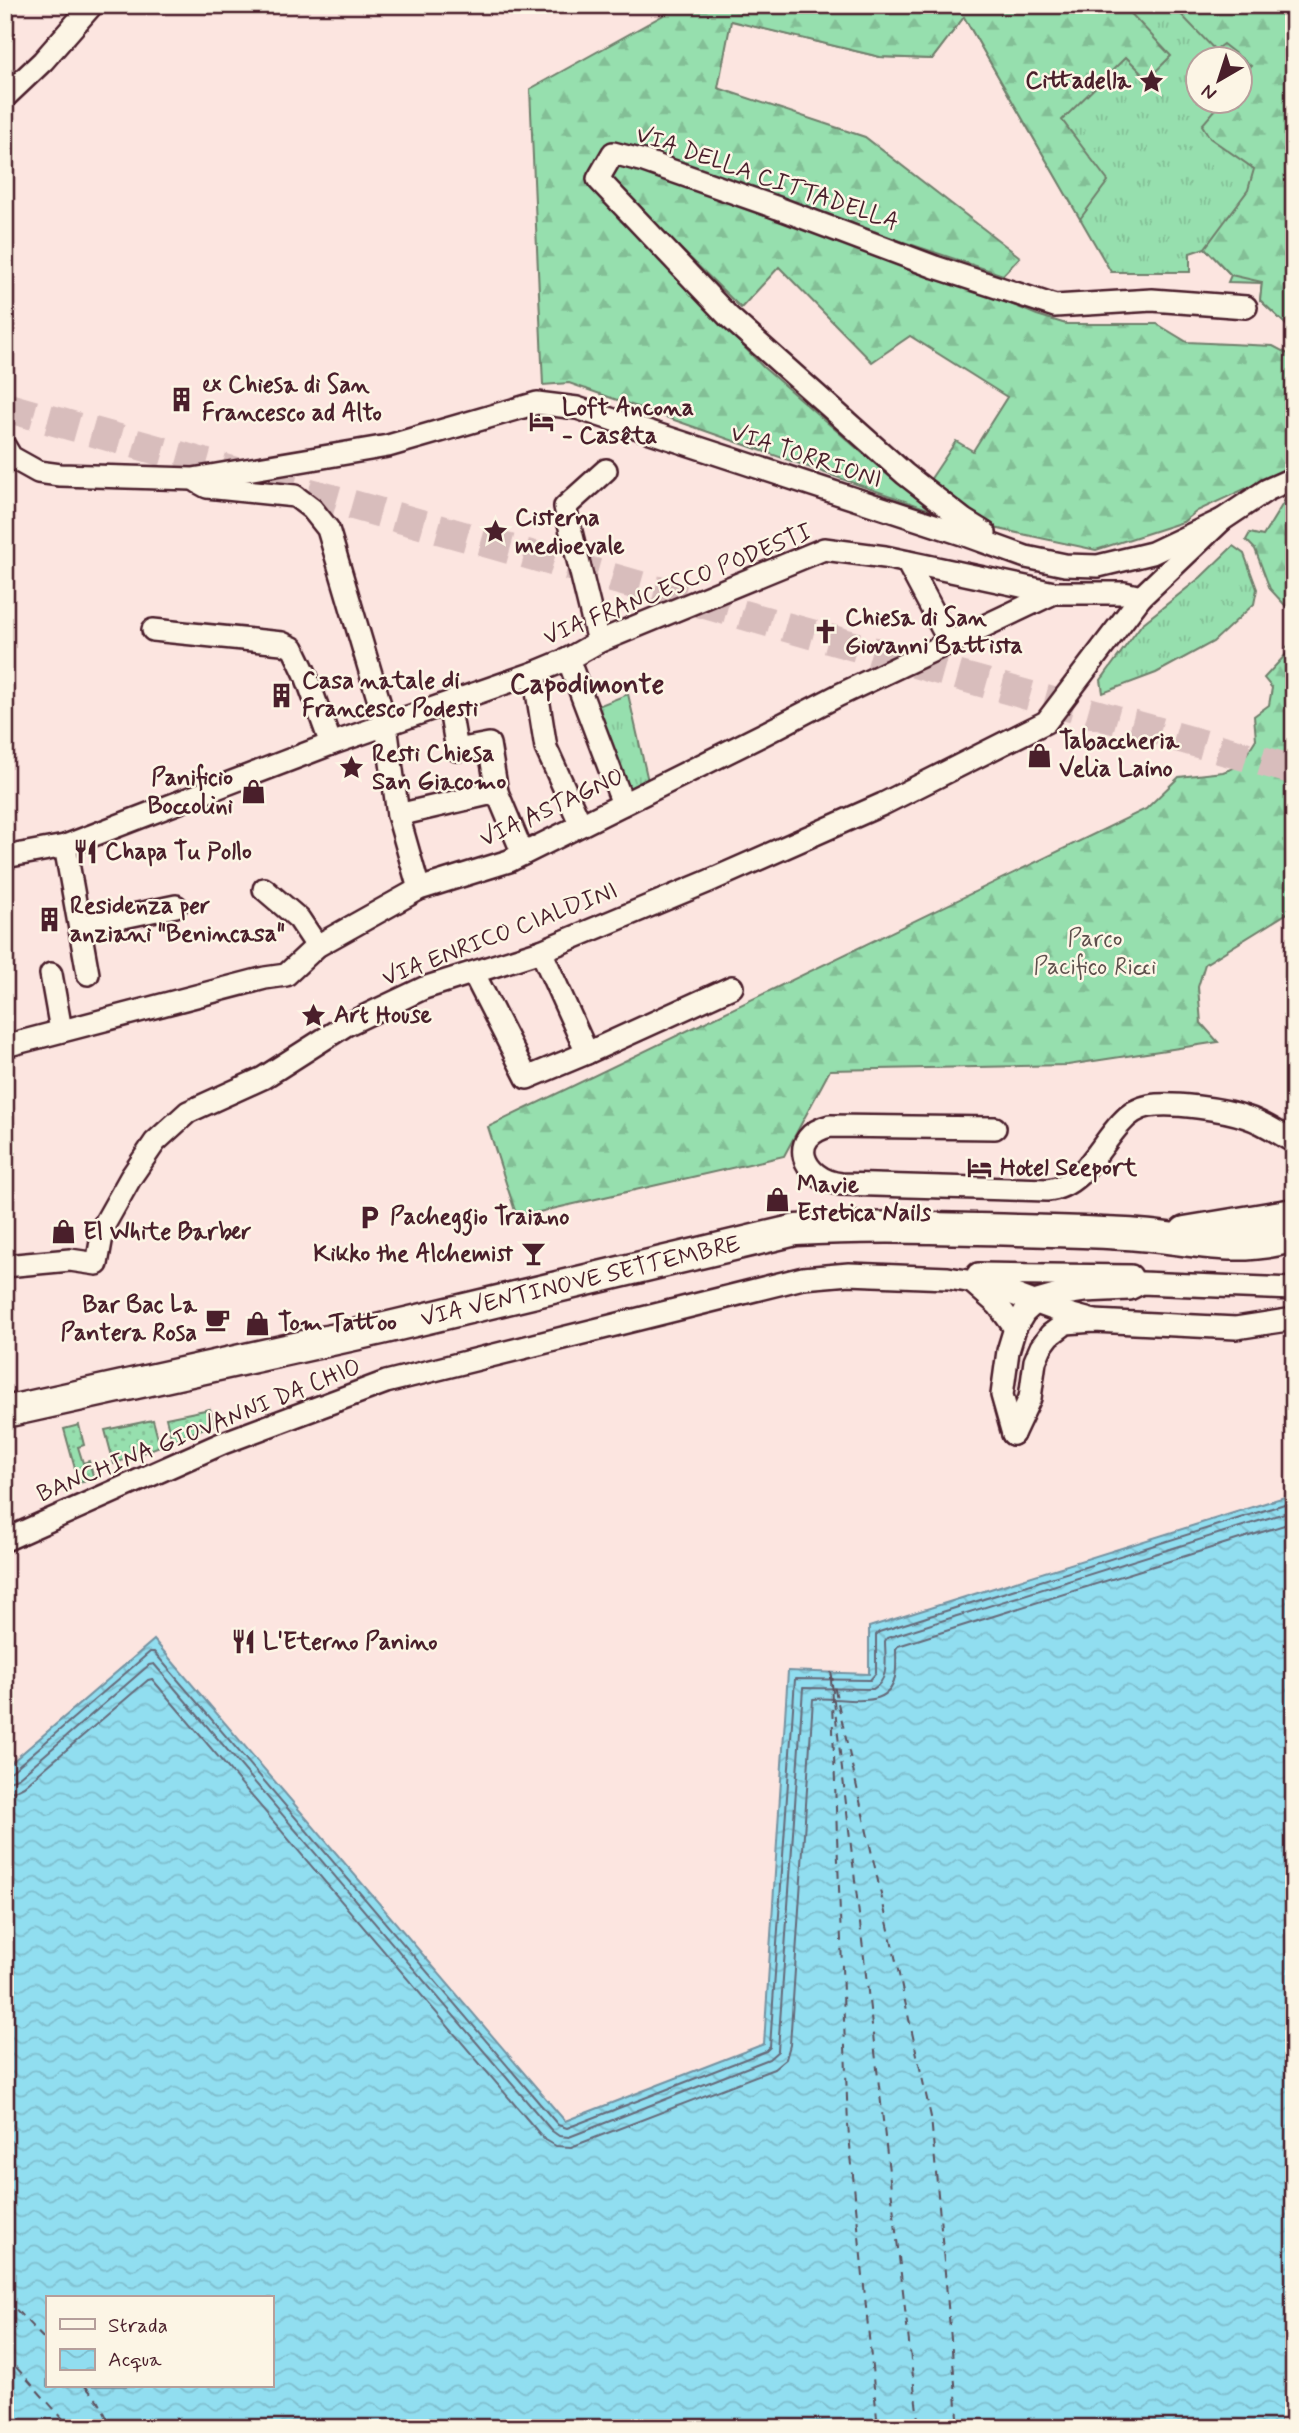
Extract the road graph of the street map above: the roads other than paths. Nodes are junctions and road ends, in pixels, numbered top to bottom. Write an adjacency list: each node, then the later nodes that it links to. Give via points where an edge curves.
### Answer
1 (92, 5): 2 (street)
2 (5, 97)
3 (1246, 307): 10 (street, VIA DELLA CITTADELLA, via 1152,300 1055,306 613,153 598,179 728,316 905,474 964,520)
4 (5, 447): 7 (street, VIA TORRIONI, via 11,457 38,472)
5 (606, 470): 15 (street, via 565,507)
6 (1294, 478): 8 (street, via 1266,489)
7 (193, 479): 10 (street, VIA TORRIONI, via 388,446 537,403 577,408); 20 (street, via 206,487 295,496 328,529)
8 (1222, 520): 9 (street, VIA TORRIONI); 13 (street)
9 (1152, 553): 10 (street, VIA TORRIONI, via 1098,566); 13 (street)
10 (1026, 557)
11 (907, 562): 12 (street, VIA FRANCESCO PODESTI); 15 (street, VIA FRANCESCO PODESTI, via 824,550); 16 (street)
12 (1054, 593): 13 (street); 16 (street, VIA ASTAGNO)
13 (1141, 597): 34 (street, VIA ENRICO CIALDINI, via 1046,722 883,803)
14 (153, 630): 21 (street, via 282,643 293,648)
15 (598, 642): 17 (street, VIA FRANCESCO PODESTI)
16 (950, 643): 23 (street, VIA ASTAGNO)
17 (568, 659): 18 (street, VIA FRANCESCO PODESTI); 23 (street)
18 (534, 673): 19 (street, VIA FRANCESCO PODESTI); 25 (street, via 546,748)
19 (449, 704): 20 (street, VIA FRANCESCO PODESTI); 22 (street, via 457,750 489,744)
20 (386, 725): 21 (street, VIA FRANCESCO PODESTI); 24 (street)
21 (331, 744): 26 (street, VIA FRANCESCO PODESTI)
22 (497, 792): 24 (street); 27 (street)
23 (623, 804): 25 (street, VIA ASTAGNO)
24 (398, 815): 30 (street)
25 (580, 825): 27 (street, VIA ASTAGNO)
26 (65, 846): 28 (street, VIA FRANCESCO PODESTI); 32 (street)
27 (523, 854): 30 (street, VIA ASTAGNO)
28 (5, 857)
29 (264, 889): 33 (street, via 299,919)
30 (419, 889): 33 (street, VIA ASTAGNO)
31 (176, 906): 32 (street)
32 (80, 926): 36 (street)
33 (317, 946): 39 (street, VIA ASTAGNO, via 286,975)
34 (541, 951): 37 (street, VIA ENRICO CIALDINI); 41 (street)
35 (51, 974): 39 (street)
36 (88, 974)
37 (474, 974): 41 (street, via 527,1078); 47 (street, VIA ENRICO CIALDINI, via 424,988 346,1025 263,1078 188,1112 155,1142 131,1177 104,1225 97,1264 70,1260)
38 (732, 986): 41 (street)
39 (61, 1030): 40 (street, VIA ASTAGNO)
40 (5, 1046)
41 (587, 1053)
42 (995, 1128): 43 (street, via 831,1126 812,1135 804,1157 816,1176 841,1184 1047,1190 1076,1178 1120,1123 1149,1107 1238,1114)
43 (1294, 1142)
44 (1294, 1214): 45 (street, VIA VENTINOVE SETTEMBRE)
45 (1164, 1236): 46 (street, VIA VENTINOVE SETTEMBRE, via 1222,1246 1259,1245); 56 (street, VIA VENTINOVE SETTEMBRE, via 853,1226 796,1230)
46 (1294, 1236)
47 (5, 1266)
48 (948, 1278): 49 (street, BANCHINA GIOVANNI DA CHIO); 50 (street, BANCHINA GIOVANNI DA CHIO, via 1131,1276); 57 (street, BANCHINA GIOVANNI DA CHIO, via 849,1274 803,1278 386,1382 211,1448)
49 (970, 1281): 52 (street, BANCHINA GIOVANNI DA CHIO); 55 (street, via 998,1305)
50 (1141, 1283): 51 (street, BANCHINA GIOVANNI DA CHIO); 52 (street, BANCHINA GIOVANNI DA CHIO, via 1129,1289 1084,1291)
51 (1294, 1289)
52 (1037, 1301): 54 (street, BANCHINA GIOVANNI DA CHIO); 55 (street, BANCHINA GIOVANNI DA CHIO)
53 (1294, 1319): 54 (street, BANCHINA GIOVANNI DA CHIO, via 1236,1328)
54 (1094, 1321): 55 (street, BANCHINA GIOVANNI DA CHIO, via 1066,1323 1045,1341 1035,1361 1030,1398 1013,1434 1002,1395)
55 (1014, 1328)
56 (5, 1412)
57 (5, 1540)

